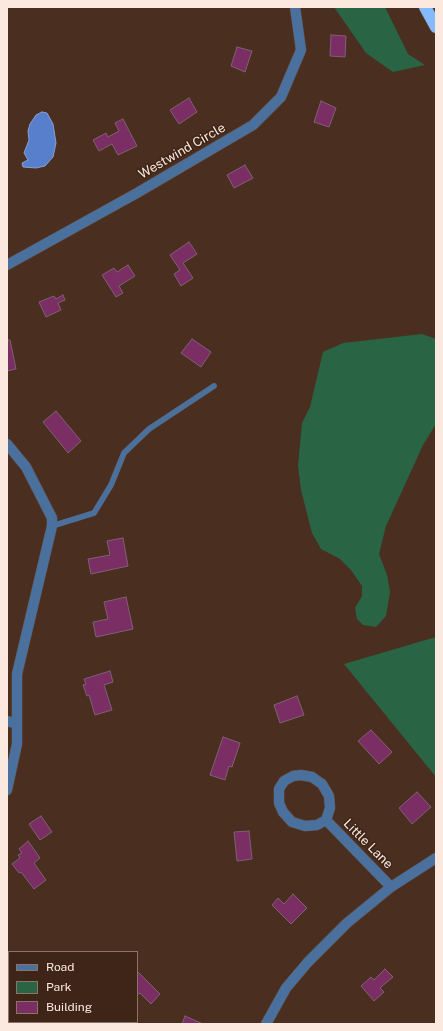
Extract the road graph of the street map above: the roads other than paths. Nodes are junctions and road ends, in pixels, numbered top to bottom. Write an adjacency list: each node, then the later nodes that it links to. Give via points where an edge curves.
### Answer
1 (295, 7): 4 (street, Westwind Circle, via 301,50 281,97 253,125)
2 (425, 7): 3 (highway)
3 (436, 27)
4 (7, 265)
5 (214, 386): 7 (lane, via 149,430 124,453 111,485 94,513)
6 (7, 444): 7 (street, via 26,467 52,518)
7 (52, 526): 9 (street, via 17,674)
8 (7, 721): 9 (street)
9 (17, 724): 10 (street, via 17,744)
10 (7, 790)
11 (326, 820): 11 (street, Little Lane, via 317,825 305,826 292,822 279,803 279,789 284,781 301,775 312,777 322,784 329,796 330,808); 13 (street, Little Lane)
12 (436, 858): 13 (street)
13 (391, 887): 14 (street, via 346,923 308,962 286,988)
14 (266, 1024)

